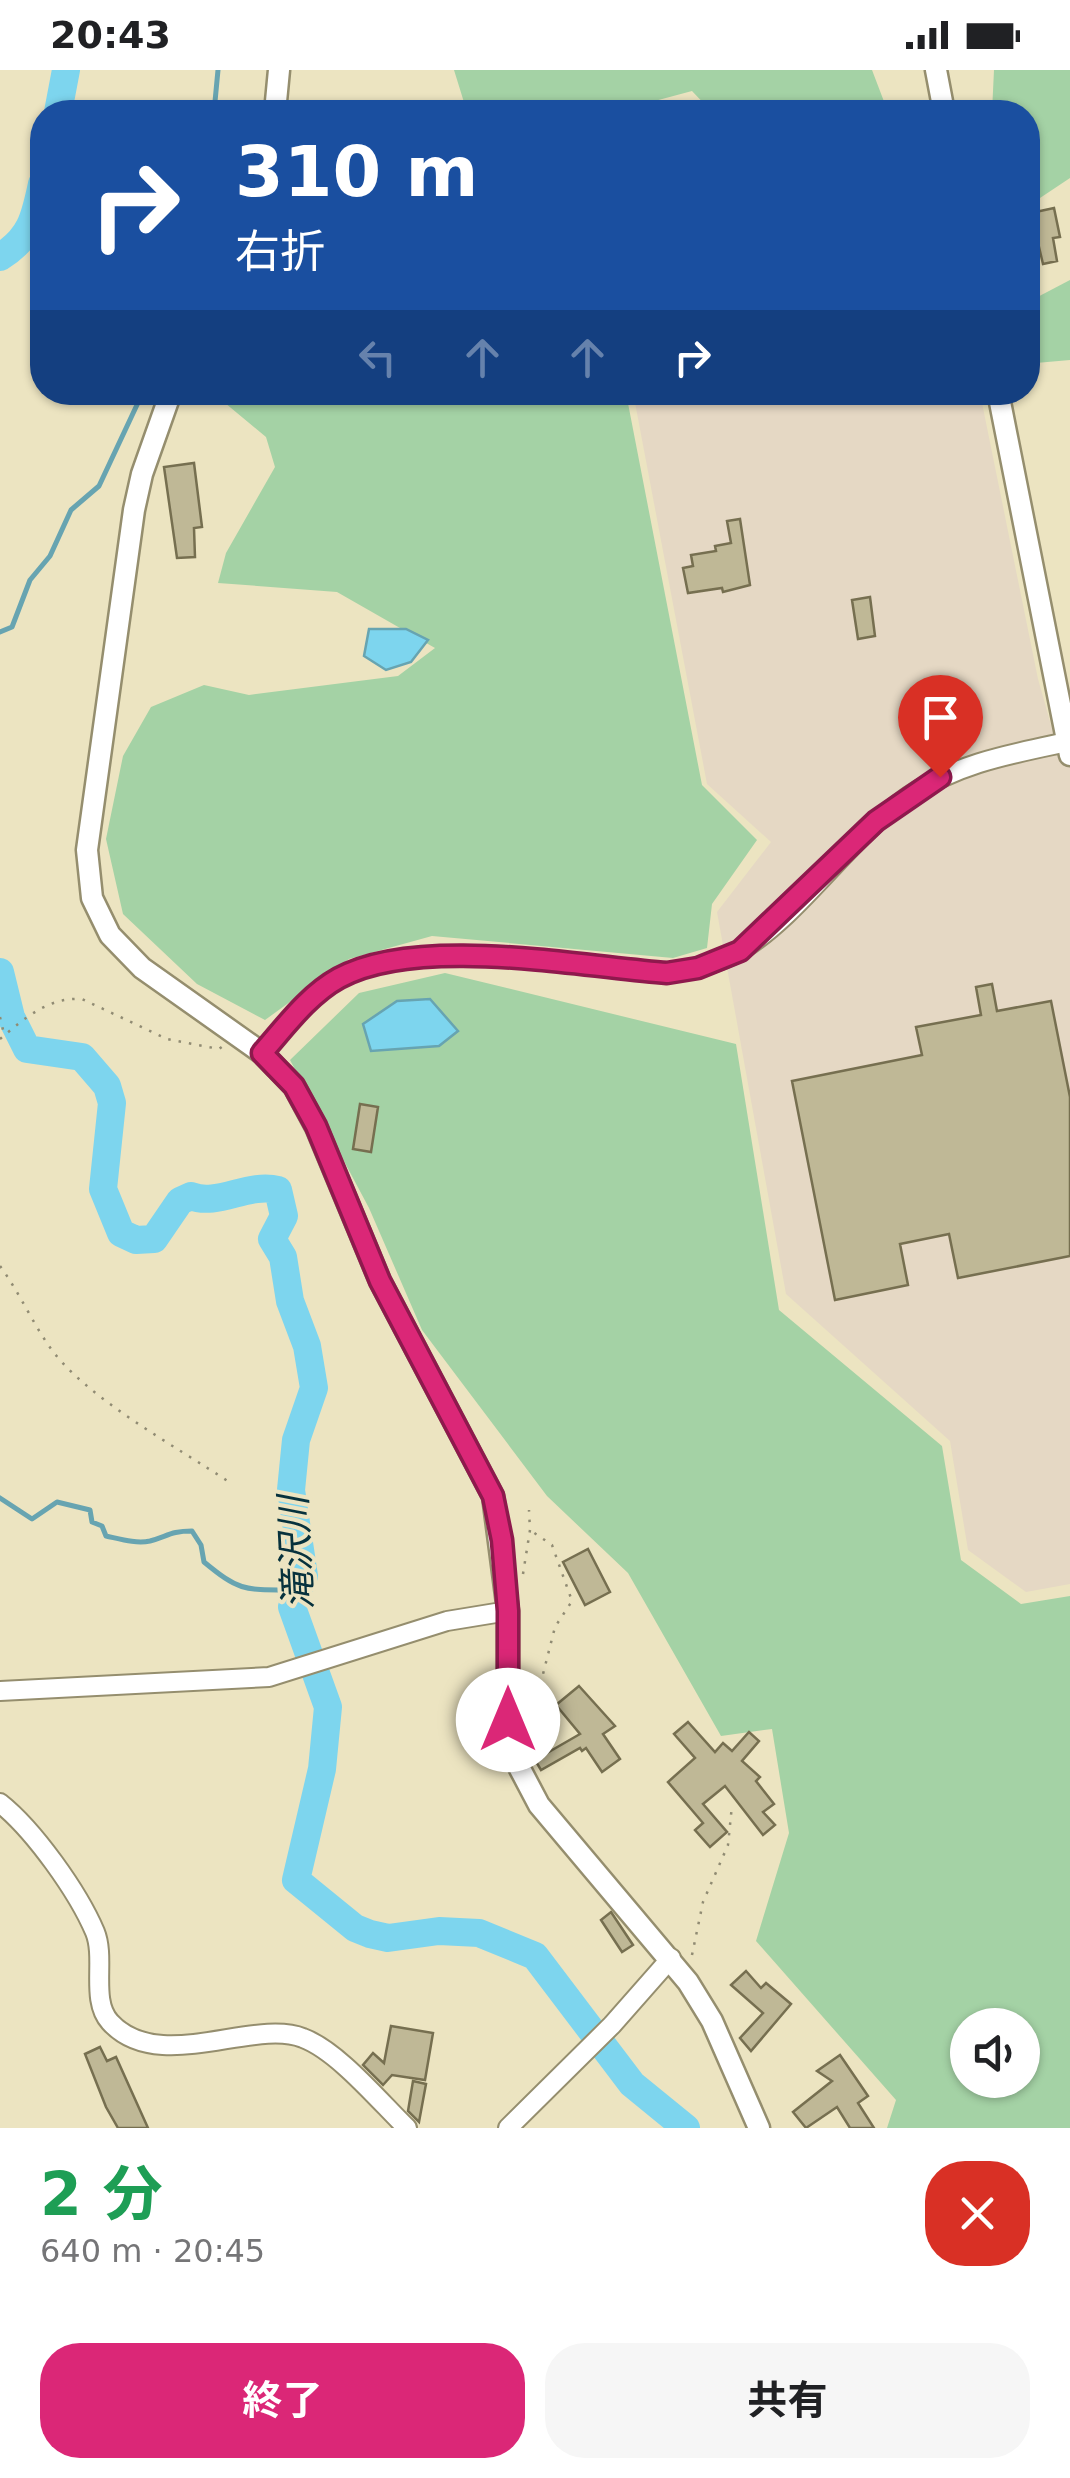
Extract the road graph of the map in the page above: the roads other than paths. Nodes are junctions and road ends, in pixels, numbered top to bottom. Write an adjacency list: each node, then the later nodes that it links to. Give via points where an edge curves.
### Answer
1 (279, 70): 3 (street)
2 (936, 70): 4 (street)
3 (276, 100)
4 (942, 100)
5 (166, 405): 8 (street, via 134,510 87,850 92,898 110,936 142,968)
6 (1001, 405): 7 (street)
7 (1069, 749): 8 (street, via 980,760 940,777 876,821 740,951 698,968 667,973 444,954 390,960 339,978 304,1005)
8 (262, 1053): 9 (street, via 294,1086 316,1126 380,1281 493,1496)
9 (508, 1611): 10 (street, via 447,1622 300,1671 202,1683); 12 (street, via 508,1720 519,1766 539,1805)
10 (0, 1691)
11 (0, 1803): 13 (street, via 41,1844 96,1933 107,2020 159,2044 280,2033 303,2038)
12 (671, 1958): 14 (street); 15 (street, via 712,2021)
13 (408, 2128)
14 (508, 2128)
15 (759, 2128)

